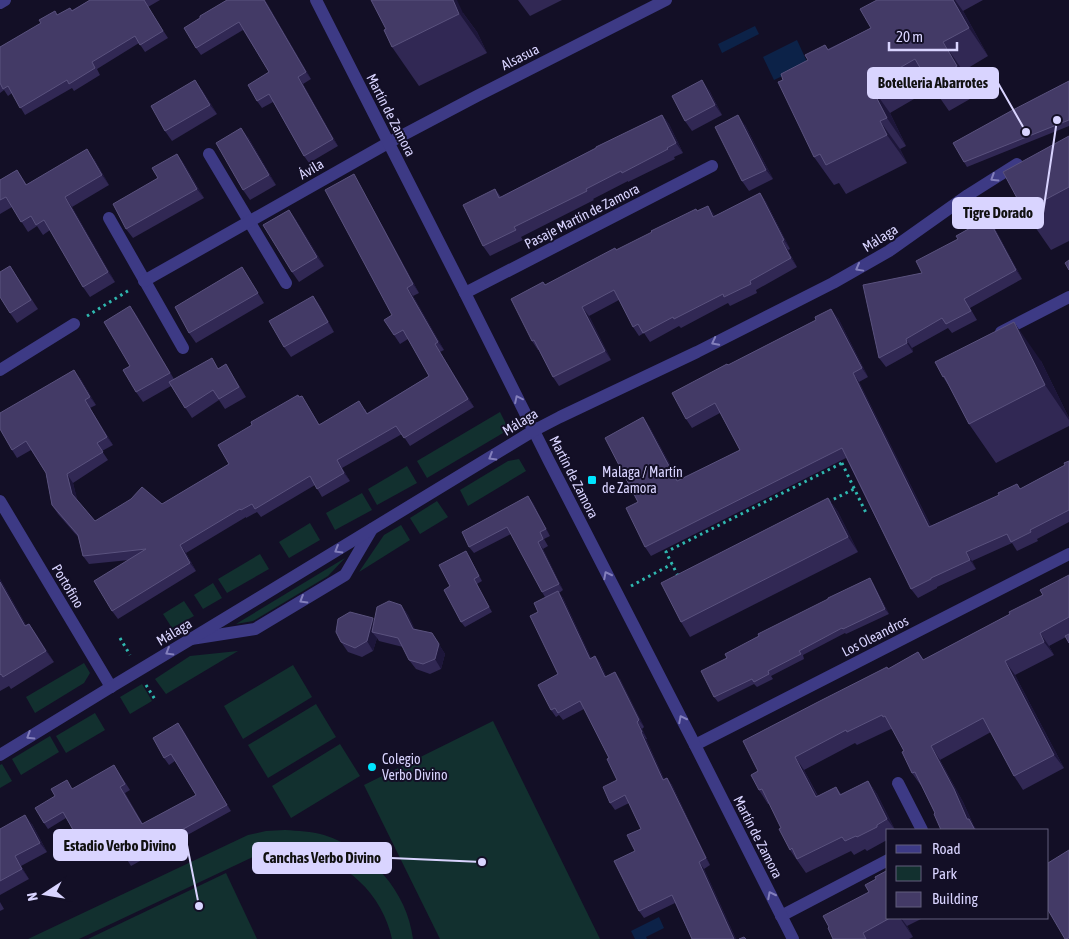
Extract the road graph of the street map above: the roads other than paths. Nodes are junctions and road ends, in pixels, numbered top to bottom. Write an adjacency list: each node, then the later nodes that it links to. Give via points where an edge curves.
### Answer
1 (5, 0): 4 (street)
2 (316, 0): 5 (street, Martín de Zamora)
3 (666, 0): 5 (street, Alsasua)
4 (0, 3)
5 (388, 143): 10 (street, Ávila); 13 (street, Martín de Zamora)
6 (209, 154): 10 (street)
7 (1031, 157): 19 (street, Málaga, one-way to 19, via 996,176 889,251 848,274)
8 (712, 166): 13 (street, Pasaje Martín de Zamora)
9 (108, 218): 11 (street)
10 (249, 221): 11 (street, Ávila); 12 (street)
11 (144, 281): 17 (street)
12 (286, 283)
13 (465, 293): 19 (street, Martín de Zamora, one-way to 13)
14 (1069, 296): 16 (street)
15 (74, 324): 18 (street)
16 (993, 336)
17 (183, 348)
18 (0, 370)
19 (534, 431): 21 (street, Málaga, one-way to 21); 25 (street, Martín de Zamora, one-way to 19)
20 (0, 501): 24 (street, Portofino)
21 (372, 529): 23 (street, Málaga, one-way to 23); 23 (street, one-way to 23, via 345,575 255,629)
22 (1069, 554): 25 (street, Los Oleandros)
23 (191, 639): 24 (street, Málaga, one-way to 24)
24 (111, 687): 26 (street, Málaga, one-way to 26)
25 (695, 744): 30 (street, Martín de Zamora, one-way to 25)
26 (0, 755)
27 (898, 783): 28 (street)
28 (921, 829)
29 (886, 861): 30 (street)
30 (782, 916): 31 (street, Martín de Zamora)
31 (793, 939)

